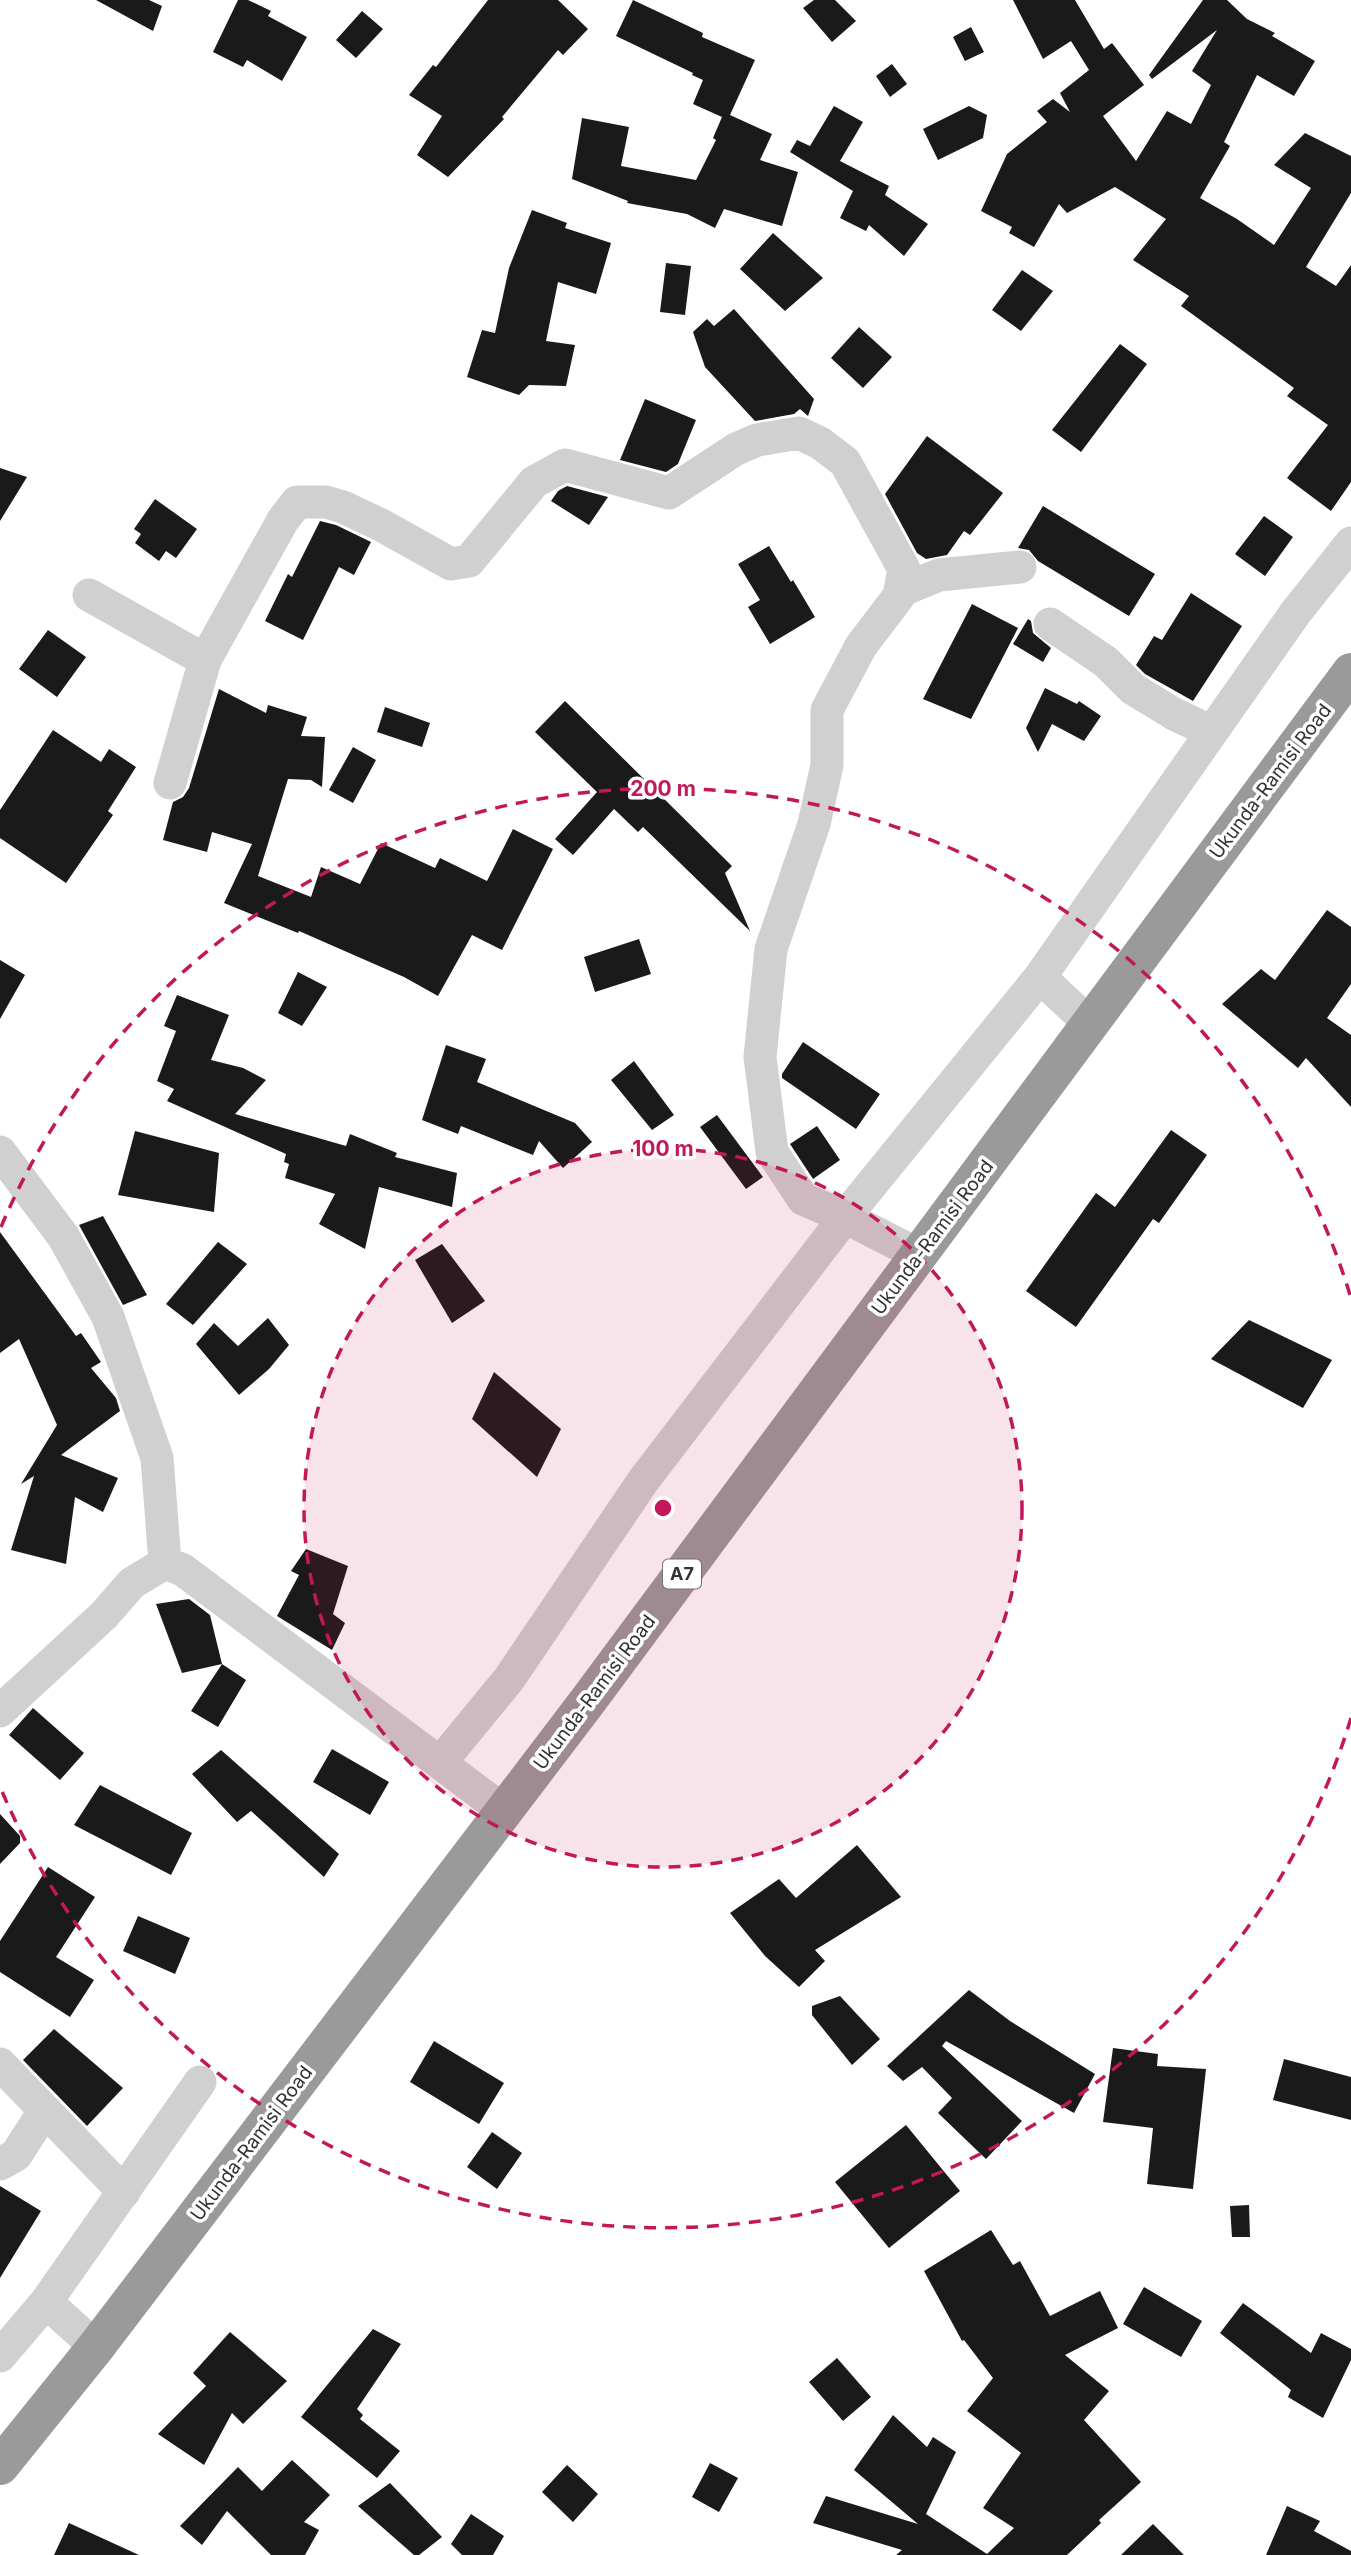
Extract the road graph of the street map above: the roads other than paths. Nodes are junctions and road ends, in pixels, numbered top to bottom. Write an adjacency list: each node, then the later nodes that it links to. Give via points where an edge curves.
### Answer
1 (1351, 543): 8 (street)
2 (1020, 567): 3 (street, via 939,575)
3 (900, 591): 6 (street, via 904,569 845,462 820,443 790,433 736,449 669,493 565,465 534,482 469,561 451,564 343,507 297,502); 13 (street, via 860,646 827,710 827,765 814,824 771,949 760,1057 772,1152 803,1199)
4 (89, 595): 6 (street)
5 (1050, 624): 8 (street, via 1106,662 1133,689)
6 (205, 660): 9 (street)
7 (1351, 672): 11 (highway, Ukunda-Ramisi Road / A7)
8 (1212, 732): 10 (street)
9 (170, 783)
10 (1040, 977): 11 (street); 13 (street)
11 (1090, 1024): 14 (highway, Ukunda-Ramisi Road / A7)
12 (0, 1152): 15 (street, via 63,1236 108,1317 157,1458)
13 (845, 1217): 14 (street); 17 (street, via 643,1481 509,1679)
14 (919, 1255): 18 (highway, Ukunda-Ramisi Road / A7)
15 (165, 1563): 16 (street, via 132,1583); 17 (street, via 183,1570)
16 (0, 1711)
17 (440, 1763): 18 (street)
18 (504, 1811): 25 (highway, Ukunda-Ramisi Road / A7)
19 (0, 2064): 21 (street)
20 (200, 2082): 23 (street)
21 (45, 2110): 22 (street, via 16,2155); 23 (street)
22 (0, 2164)
23 (124, 2192): 24 (street)
24 (46, 2302): 25 (street); 26 (street)
25 (96, 2347): 27 (highway, Ukunda-Ramisi Road / A7)
26 (0, 2356)
27 (0, 2466)

